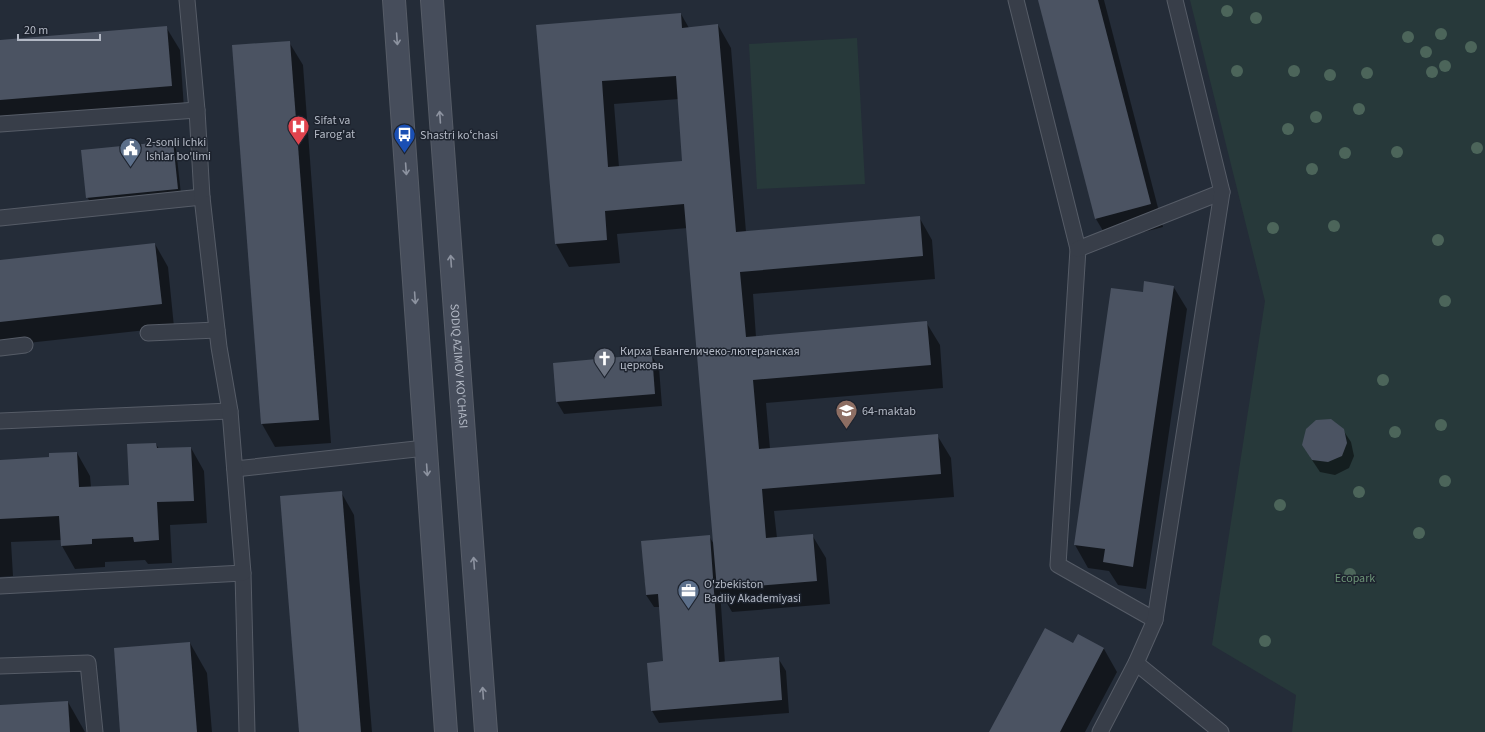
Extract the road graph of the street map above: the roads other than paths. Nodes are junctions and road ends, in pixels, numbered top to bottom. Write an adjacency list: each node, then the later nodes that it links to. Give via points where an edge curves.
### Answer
1 (188, 0): 6 (lane)
2 (394, 0): 18 (main road, one-way to 18)
3 (432, 0): 28 (main road, SODIQ AZIMOV KO'CHASI, one-way to 3)
4 (1016, 0): 11 (lane)
5 (1175, 0): 8 (lane)
6 (197, 110): 7 (lane); 9 (lane)
7 (0, 124)
8 (1222, 192): 11 (lane); 22 (lane)
9 (202, 197): 10 (lane); 12 (lane)
10 (0, 218)
11 (1078, 249): 22 (lane, via 1058,565)
12 (217, 330): 13 (lane); 16 (lane)
13 (148, 333)
14 (25, 345): 15 (lane)
15 (0, 348)
16 (230, 411): 17 (lane); 19 (lane)
17 (0, 421)
18 (425, 448): 19 (lane); 27 (main road, one-way to 27)
19 (235, 469): 20 (lane)
20 (243, 573): 21 (lane); 26 (lane)
21 (0, 586)
22 (1155, 620): 23 (lane)
23 (1136, 663): 29 (lane); 30 (lane)
24 (0, 666): 25 (lane, via 88,663)
25 (95, 732)
26 (248, 732)
27 (446, 732)
28 (486, 732)
29 (1100, 732)
30 (1221, 732)

